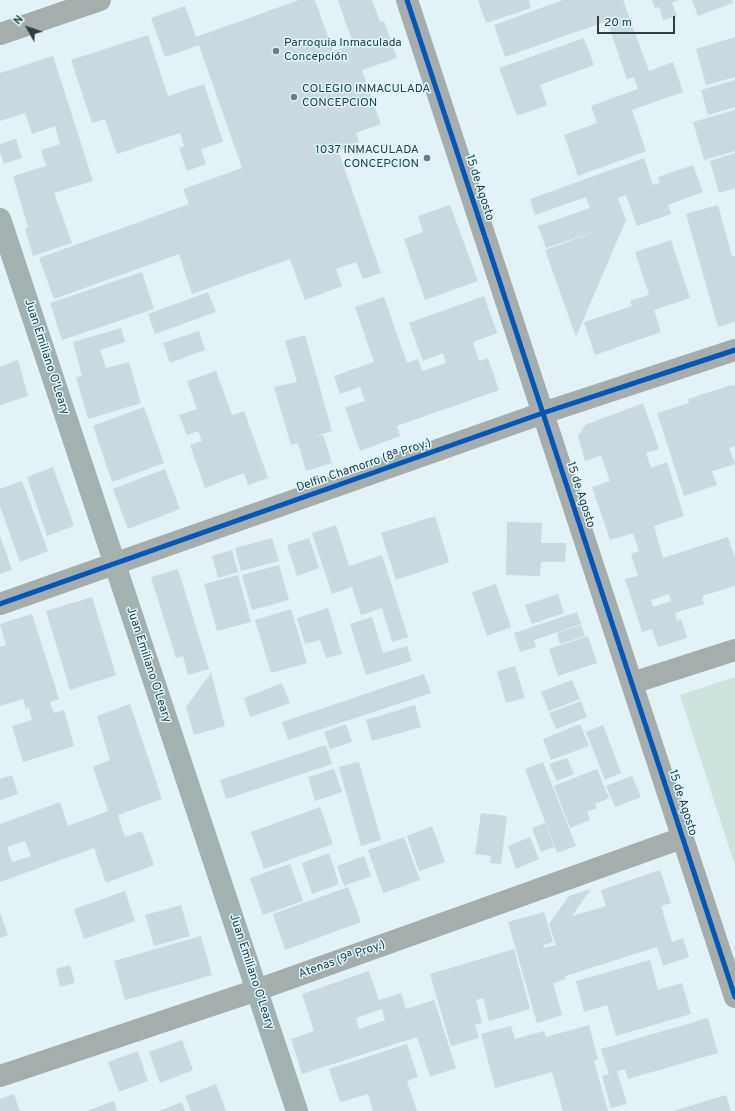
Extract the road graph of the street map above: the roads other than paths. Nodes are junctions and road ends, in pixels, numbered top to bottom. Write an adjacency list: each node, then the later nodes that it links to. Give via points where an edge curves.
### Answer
1 (100, 0): 3 (street)
2 (407, 0): 6 (street, 15 de Agosto)
3 (0, 34)
4 (0, 219): 7 (main road, Juan Emiliano O'Leary)
5 (735, 350): 6 (street, Delfin Chamorro (8ª Proy.))
6 (543, 413): 7 (street, Delfin Chamorro (8ª Proy.)); 10 (street, 15 de Agosto)
7 (115, 564): 8 (street, Delfin Chamorro (8ª Proy.)); 12 (main road, Juan Emiliano O'Leary)
8 (0, 604)
9 (735, 650): 10 (street)
10 (632, 683): 11 (street, 15 de Agosto)
11 (682, 838): 12 (street, Atenas (9ª Proy.)); 13 (street, 15 de Agosto)
12 (257, 990): 14 (street, Atenas (9ª Proy.)); 15 (main road, Juan Emiliano O'Leary)
13 (735, 997)
14 (0, 1076)
15 (297, 1111)

